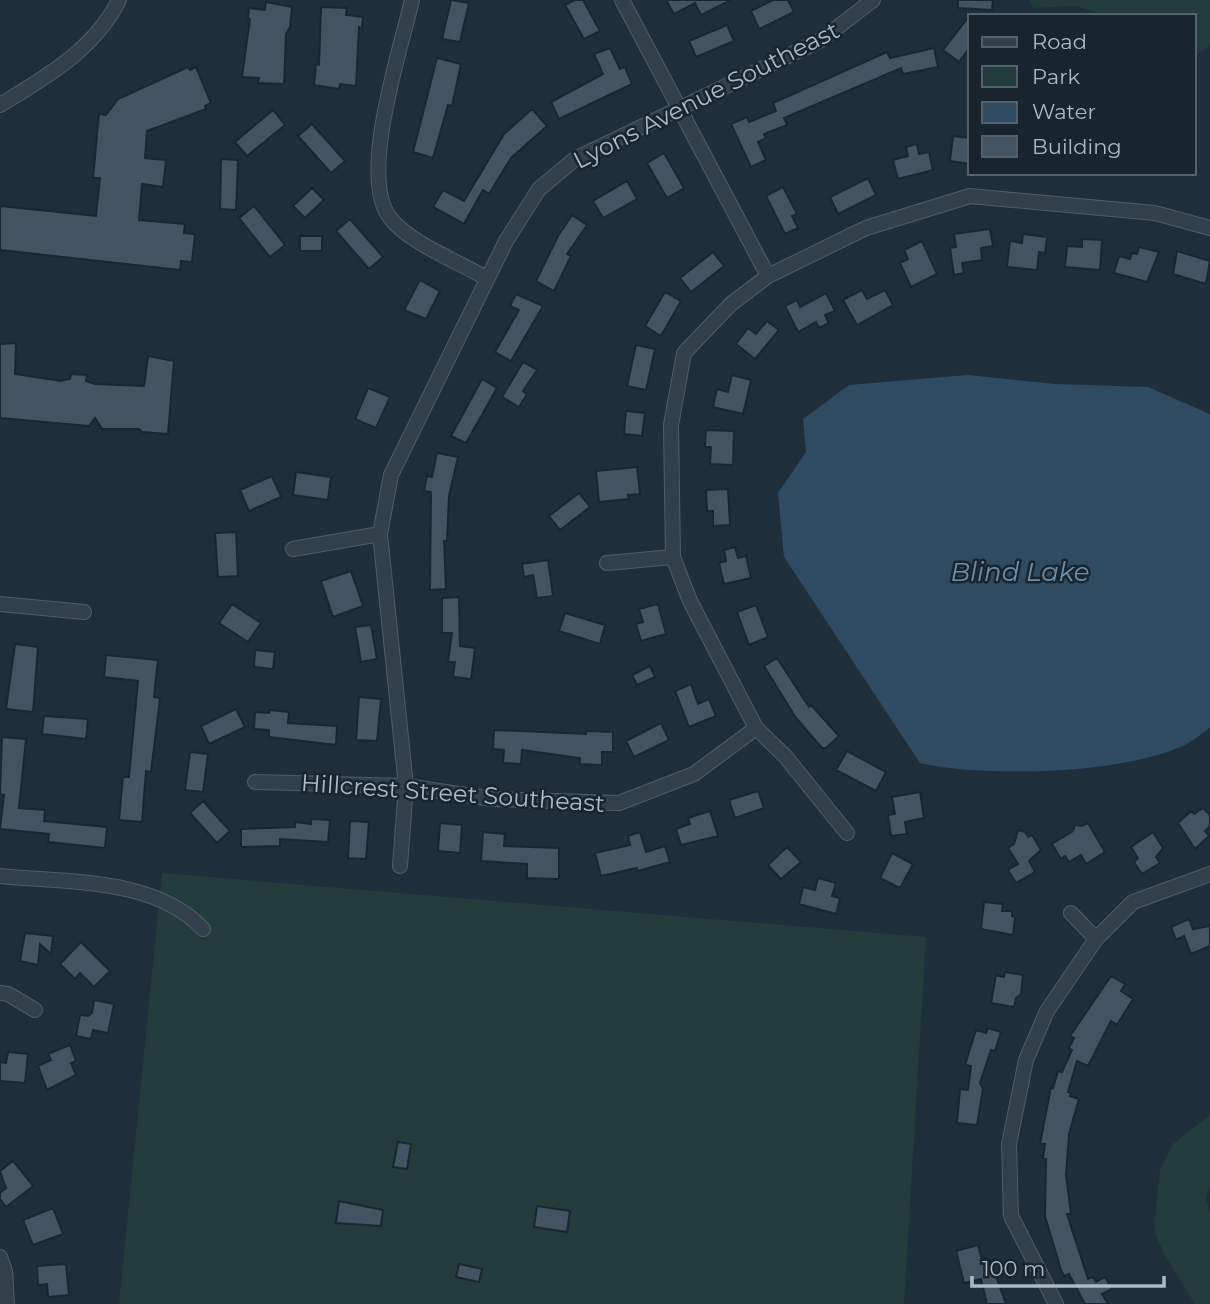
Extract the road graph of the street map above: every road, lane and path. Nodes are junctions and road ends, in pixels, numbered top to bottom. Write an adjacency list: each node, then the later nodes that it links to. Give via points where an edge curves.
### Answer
1 (119, 0): 5 (street, via 97,35 67,62)
2 (412, 0): 9 (street, via 377,156 377,184 390,218 406,232)
3 (622, 0): 6 (street)
4 (873, 0): 6 (street, Lyons Avenue Southeast, via 821,40)
5 (0, 105)
6 (678, 110): 8 (street); 9 (street, Lyons Avenue Southeast, via 575,159 557,173 523,211)
7 (1210, 228): 8 (street, via 1155,213 970,196 866,228)
8 (768, 276): 12 (street, via 730,304 684,353 671,425)
9 (486, 278): 10 (street, Lyons Avenue Southeast, via 391,475)
10 (380, 534): 11 (street); 18 (street, Lyons Avenue Southeast)
11 (293, 549)
12 (673, 557): 13 (street); 16 (street, via 690,601)
13 (607, 563)
14 (0, 604): 15 (street)
15 (84, 612)
16 (756, 728): 18 (street, Hillcrest Street Southeast, via 694,774 619,803 492,799); 19 (street, via 785,756)
17 (255, 782): 18 (street, Hillcrest Street Southeast)
18 (406, 786): 20 (street, Lyons Avenue Southeast)
19 (847, 833)
20 (400, 866)
21 (1210, 874): 25 (street, via 1133,902)
22 (0, 876): 24 (street, via 140,890 169,901)
23 (1070, 913): 25 (street)
24 (203, 929)
25 (1096, 939): 30 (street, via 1036,1033 1015,1102 1009,1144 1012,1216)
26 (0, 993): 27 (street)
27 (35, 1010)
28 (0, 1257): 29 (street)
29 (7, 1304)
30 (1056, 1304)

